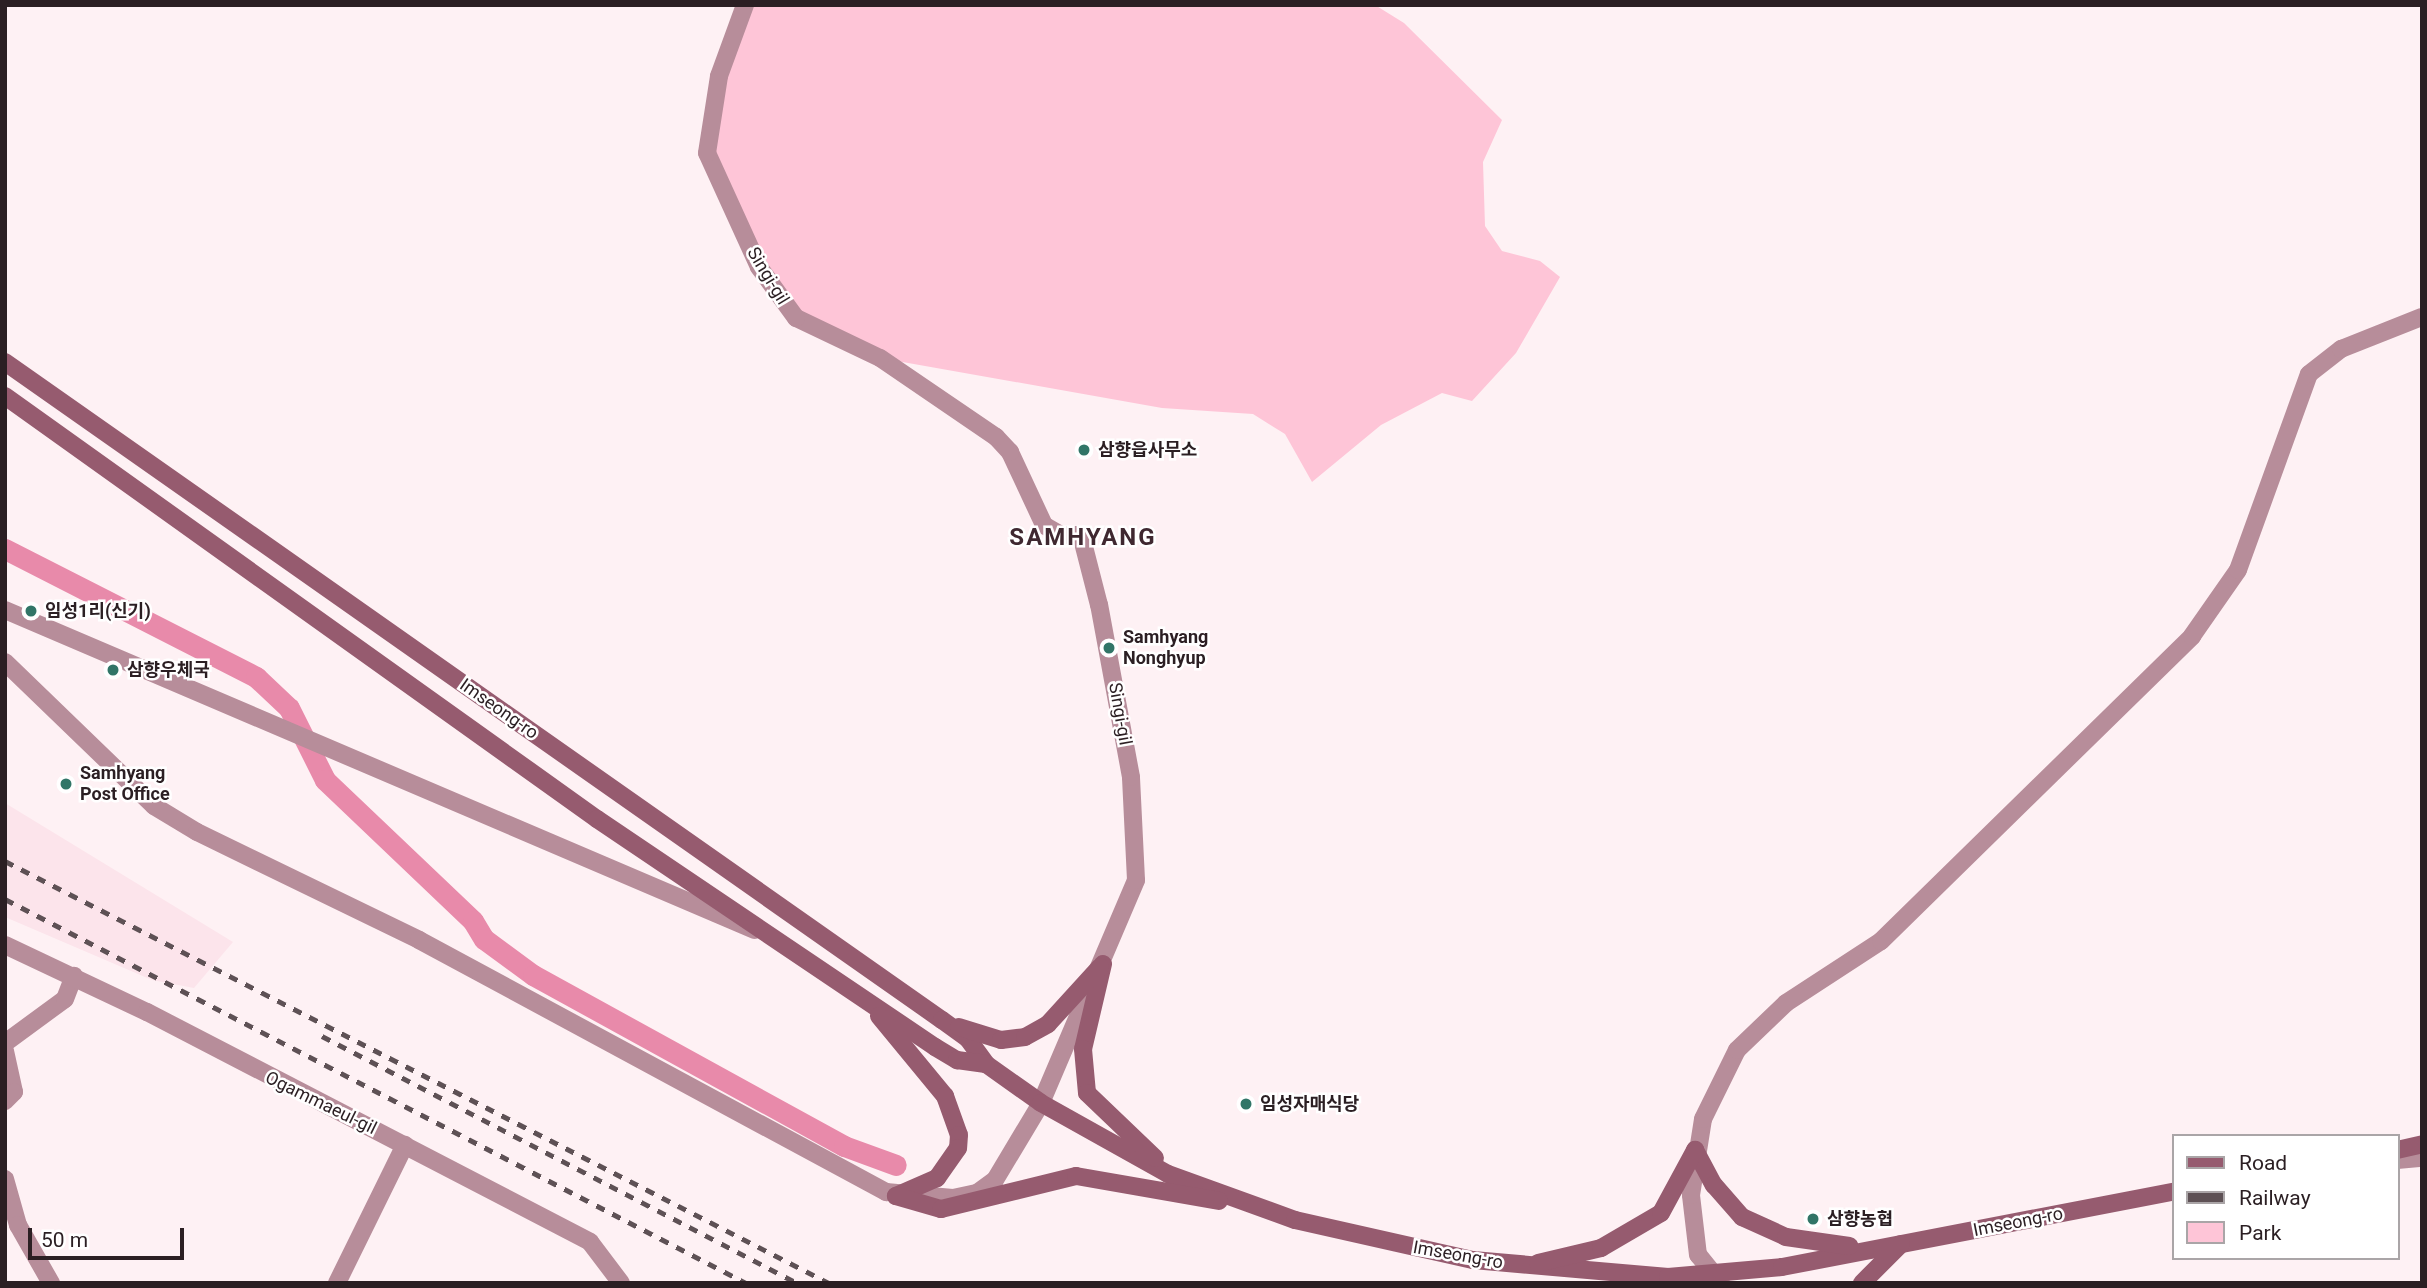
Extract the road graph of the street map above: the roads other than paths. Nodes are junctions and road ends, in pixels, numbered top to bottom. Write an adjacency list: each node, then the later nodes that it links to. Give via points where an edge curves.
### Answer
1 (745, 5): 9 (street, Singi-gil, via 719,76 707,153 760,267 785,308 880,358 996,437 1010,452 1044,525 1061,535 1081,535 1122,720 1138,855 1130,902)
2 (2422, 317): 20 (street, via 2341,349 2309,374 2246,552 2205,621 1881,942 1786,1003 1752,1032 1714,1094)
3 (5, 362): 12 (main road, Imseong-ro)
4 (5, 396): 7 (main road, Imseong-ro, via 597,819)
5 (5, 610): 7 (street, Imseong-ro)
6 (5, 662): 27 (street, via 154,806 186,826 419,940)
7 (784, 943): 11 (main road, Imseong-ro)
8 (5, 945): 10 (street, Ogammaeul-gil)
9 (1103, 964): 12 (main road, via 1048,1024 1024,1037 1001,1040); 17 (street, Singi-gil); 24 (main road, via 1083,1049 1087,1093)
10 (74, 976): 13 (street, via 65,999); 19 (street, Ogammaeul-gil)
11 (867, 1001): 15 (main road, Imseong-ro, via 957,1060); 27 (main road, via 945,1096 959,1135 958,1149 937,1178)
12 (942, 1020): 15 (main road, Imseong-ro, via 968,1039)
13 (5, 1043)
14 (5, 1051): 16 (street, via 14,1093)
15 (986, 1064): 17 (main road, Imseong-ro)
16 (5, 1101)
17 (1041, 1103): 24 (main road, Imseong-ro); 27 (street, Singi-gil, via 1012,1159 977,1193 931,1199)
18 (2422, 1144): 21 (main road)
19 (405, 1145): 33 (street); 34 (street, Ogammaeul-gil, via 590,1242)
20 (1695, 1150): 29 (main road, via 1728,1203 1764,1230 1832,1247); 30 (main road, via 1673,1198 1634,1231 1601,1248); 31 (street, via 1692,1233)
21 (2399, 1150)
22 (2422, 1158): 23 (street)
23 (2399, 1160)
24 (1179, 1178): 28 (main road, Imseong-ro)
25 (5, 1179): 32 (street, via 18,1225)
26 (2172, 1192): 29 (main road, Imseong-ro)
27 (895, 1196): 28 (main road, via 941,1209 1076,1176)
28 (1261, 1207): 30 (main road, Imseong-ro, via 1372,1239)
29 (1901, 1244): 31 (main road, Imseong-ro); 35 (main road)
30 (1525, 1266): 31 (main road, Imseong-ro)
31 (1716, 1279)
32 (51, 1283)
33 (337, 1283)
34 (621, 1283)
35 (1863, 1283)

